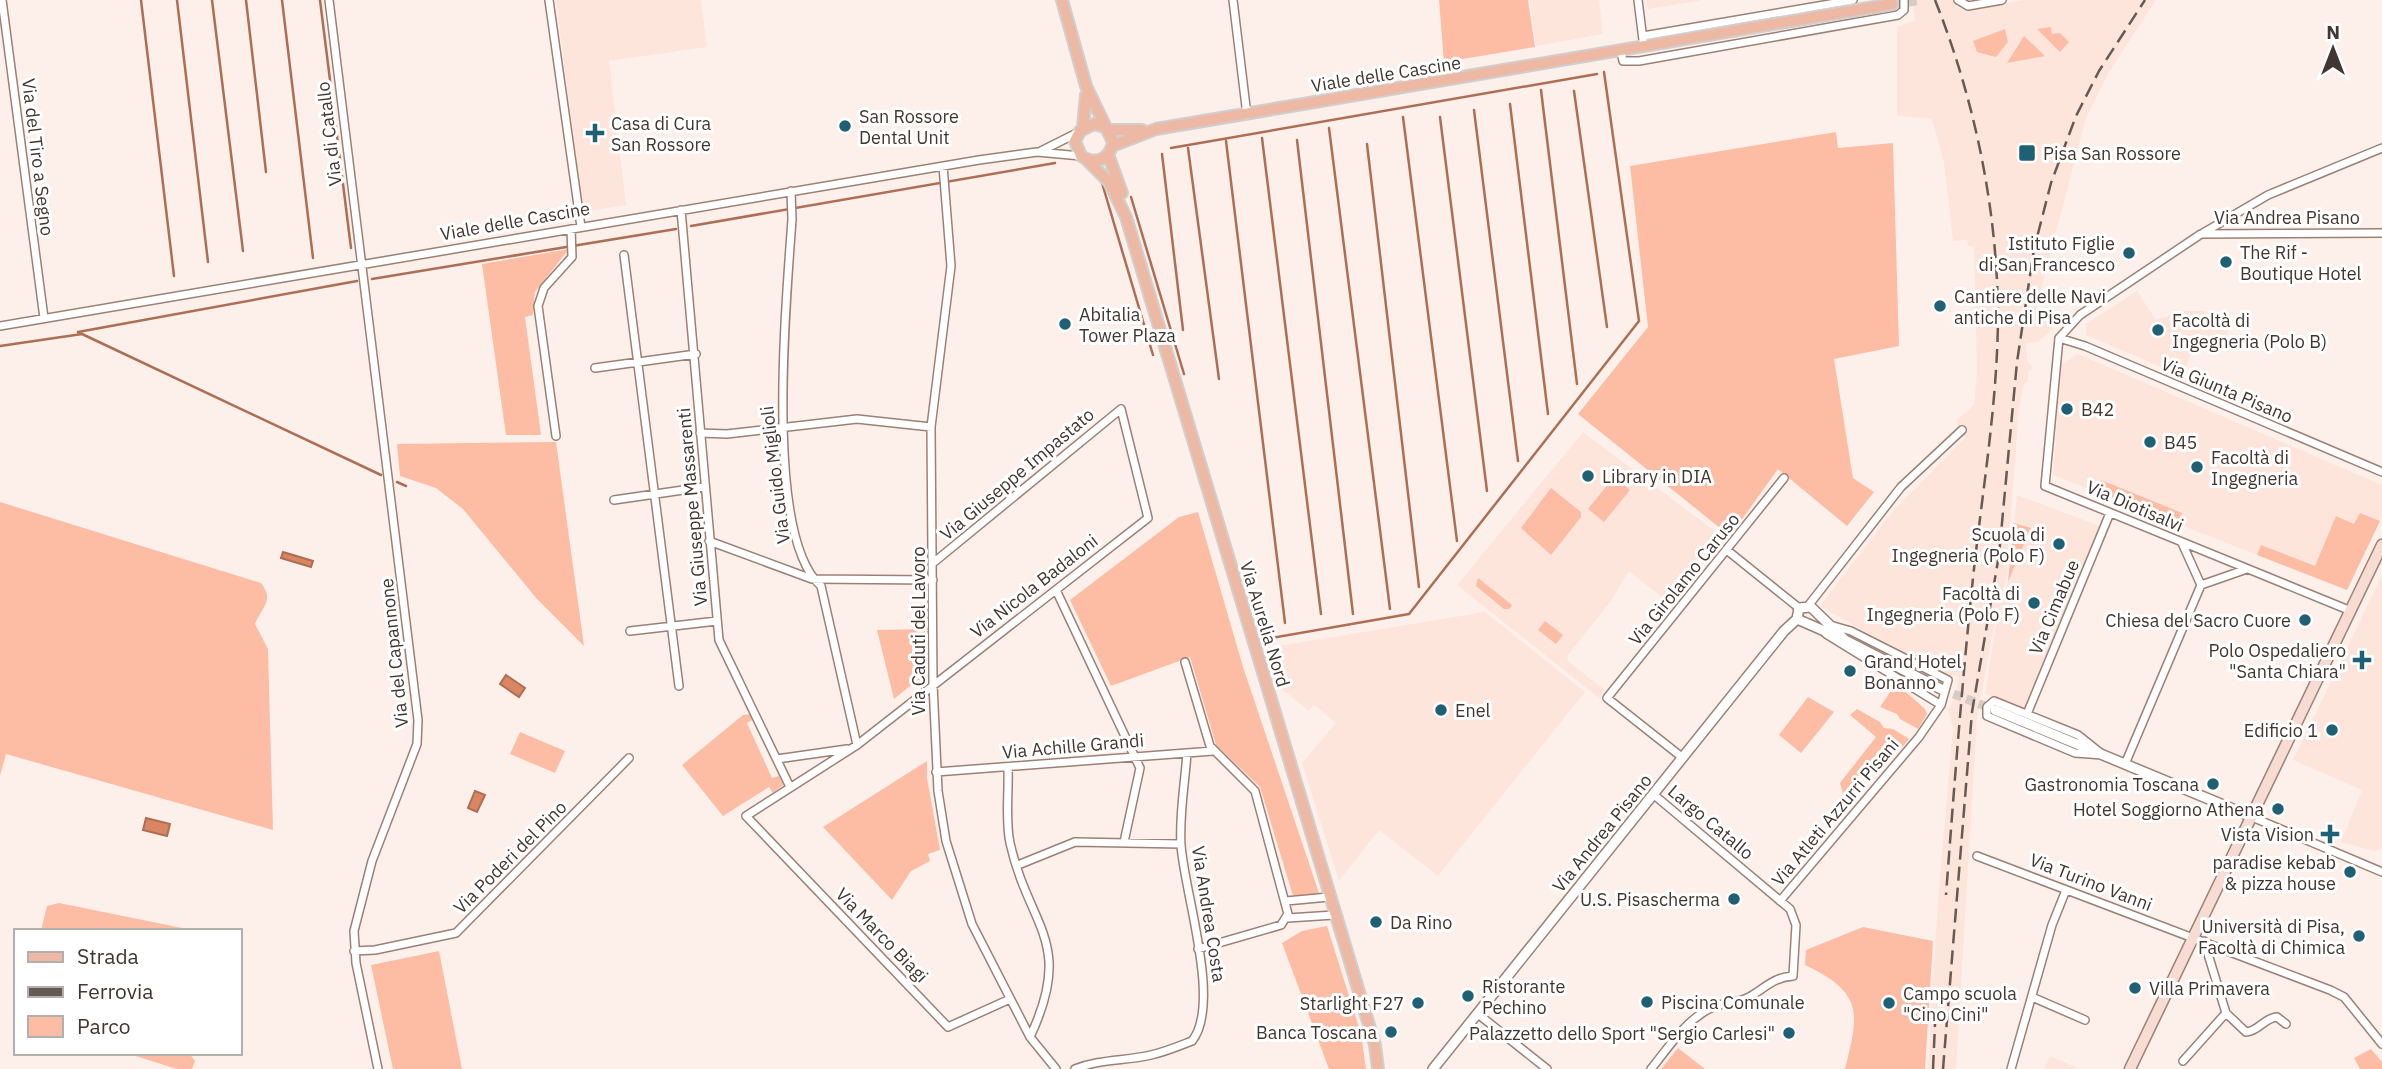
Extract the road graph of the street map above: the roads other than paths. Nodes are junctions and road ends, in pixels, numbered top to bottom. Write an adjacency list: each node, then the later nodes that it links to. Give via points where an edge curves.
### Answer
1 (2, 0): 35 (street, Via del Tiro a Segno)
2 (328, 0): 34 (street, Via di Catallo)
3 (549, 0): 28 (street)
4 (1062, 0): 14 (main road)
5 (1233, 0): 15 (street)
6 (1638, 0): 12 (street)
7 (1853, 0): 12 (street, Viale delle Cascine)
8 (1904, 0): 13 (street, Viale delle Cascine, via 1898,15 1758,41 1639,61 1623,61)
9 (1958, 0): 10 (street, via 1968,6)
10 (2002, 0)
11 (1892, 4): 12 (main road, Viale delle Cascine)
12 (1644, 42): 13 (main road, Viale delle Cascine)
13 (1621, 52): 15 (main road, Viale delle Cascine)
14 (1086, 86): 16 (main road); 17 (main road, via 1087,117)
15 (1247, 115): 18 (main road, Viale delle Cascine)
16 (1106, 128): 17 (main road, via 1094,124); 18 (main road, Viale delle Cascine); 20 (main road)
17 (1082, 129): 21 (street, Viale delle Cascine); 22 (main road, via 1075,141)
18 (1156, 129): 20 (main road, Viale delle Cascine)
19 (2382, 148): 26 (street)
20 (1110, 150): 22 (main road, via 1098,161); 27 (main road, Via Aurelia Nord)
21 (1037, 152): 22 (street, Viale delle Cascine); 23 (street, Viale delle Cascine)
22 (1084, 158): 27 (main road, Via Aurelia Nord, via 1110,182)
23 (943, 170): 24 (street, Viale delle Cascine); 42 (street, Via Caduti del Lavoro, via 951,266)
24 (791, 191): 25 (street, Viale delle Cascine); 43 (street, Via Guido Miglioli)
25 (681, 210): 28 (street, Viale delle Cascine); 38 (street, Via Giuseppe Massarenti)
26 (2228, 216): 30 (street); 32 (street)
27 (1126, 217): 99 (main road, Via Aurelia Nord)
28 (581, 227): 29 (street, Viale delle Cascine)
29 (571, 229): 34 (street, Viale delle Cascine); 46 (street, via 571,259 544,288 538,303)
30 (2235, 231): 31 (street, Via Andrea Pisano); 32 (street, Via Andrea Pisano)
31 (2382, 233)
32 (2202, 234): 37 (street, Via Andrea Pisano, via 2080,315)
33 (624, 255): 39 (street)
34 (362, 265): 35 (street, Viale delle Cascine); 106 (street, Via del Capannone, via 418,734 367,879 355,923)
35 (44, 318): 36 (street, Viale delle Cascine)
36 (0, 326)
37 (2059, 338): 47 (street, Via Giunta Pisano); 52 (street, Via Diotisalvi, via 2045,486)
38 (696, 354): 39 (street); 45 (street, Via Giuseppe Massarenti)
39 (638, 362): 40 (street); 50 (street)
40 (595, 368)
41 (1121, 409): 57 (street, Via Giuseppe Impastato); 62 (street, Via Nicola Badaloni, via 1149,517)
42 (931, 427): 43 (street, via 857,419); 57 (street, Via Caduti del Lavoro)
43 (782, 428): 45 (street); 59 (street, Via Guido Miglioli, via 801,561)
44 (1962, 430): 63 (street, via 1901,487)
45 (700, 433): 49 (street, Via Giuseppe Massarenti)
46 (555, 436)
47 (2382, 472)
48 (1784, 478): 56 (street, Via Girolamo Caruso)
49 (704, 487): 50 (street); 53 (street, Via Giuseppe Massarenti)
50 (655, 494): 51 (street); 68 (street)
51 (614, 500)
52 (2110, 513): 54 (street, Via Diotisalvi); 77 (street, Via Cimabue)
53 (709, 541): 59 (street); 66 (street, Via Giuseppe Massarenti)
54 (2182, 543): 58 (street, Via Diotisalvi); 61 (street)
55 (2382, 545): 64 (main road)
56 (1728, 551): 63 (street); 84 (street, Via Girolamo Caruso, via 1607,698)
57 (933, 563): 60 (street, Via Caduti del Lavoro)
58 (2247, 569): 61 (street); 64 (street, Via Diotisalvi)
59 (812, 579): 60 (street); 78 (street, Via Guido Miglioli, via 821,586)
60 (933, 580): 72 (street, Via Caduti del Lavoro)
61 (2201, 585): 86 (street)
62 (1056, 590): 72 (street, Via Nicola Badaloni); 82 (street)
63 (1807, 609): 65 (street); 67 (street, via 1814,618); 69 (street)
64 (2351, 611): 92 (main road)
65 (1797, 619): 67 (street); 84 (street, Via Andrea Pisano)
66 (717, 621): 68 (street); 85 (street, Via Giuseppe Massarenti, via 719,640)
67 (1807, 624): 69 (street)
68 (671, 626): 70 (street); 73 (street)
69 (1828, 629): 74 (street); 75 (street); 75 (street, via 1846,628 1948,680)
70 (630, 631)
71 (1185, 662): 79 (street)
72 (933, 684): 78 (street, Via Nicola Badaloni); 88 (street, Via Caduti del Lavoro)
73 (679, 686)
74 (1941, 689)
75 (1941, 705): 101 (street, Via Atleti Azzurri Pisani, via 1903,757)
76 (1995, 710): 81 (street)
77 (2027, 714): 81 (street, via 2078,735); 81 (street, via 1994,701 1986,713 2075,753)
78 (854, 747): 85 (street); 89 (street, Via Nicola Badaloni)
79 (1213, 751): 80 (street, Via Achille Grandi); 100 (street, via 1255,792)
80 (1187, 753): 82 (street, Via Achille Grandi); 94 (street, Via Andrea Costa)
81 (2104, 755): 86 (street)
82 (1136, 757): 87 (street, Via Achille Grandi); 93 (street, via 1140,773)
83 (629, 758): 106 (street, Via Poderi del Pino, via 456,933)
84 (1683, 758): 90 (street, Via Andrea Pisano)
85 (777, 759): 89 (street, Via Giuseppe Massarenti)
86 (2125, 764): 92 (street)
87 (1008, 768): 88 (street, Via Achille Grandi); 96 (street, via 1009,837)
88 (936, 772): 108 (street, Via Caduti del Lavoro, via 946,841 972,924)
89 (790, 787): 91 (street, Via Nicola Badaloni)
90 (1653, 794): 101 (street, Largo Catallo); 110 (street, Via Andrea Pisano)
91 (746, 816): 108 (street, Via Marco Biagi, via 948,1027)
92 (2252, 817): 97 (street); 104 (main road)
93 (1124, 842): 94 (street); 96 (street, via 1070,843)
94 (1181, 844): 105 (street, Via Andrea Costa)
95 (1977, 856): 98 (street, Via Turino Vanni)
96 (1017, 865): 113 (street, via 1050,957 1046,1002)
97 (2382, 872)
98 (2066, 890): 104 (street, Via Turino Vanni); 107 (street)
99 (1329, 897): 100 (street); 102 (main road, Via Aurelia Nord)
100 (1286, 901): 103 (street)
101 (1780, 901): 124 (street, Via Atleti Azzurri Pisani, via 1790,909 1796,925 1793,976 1769,982 1746,999 1702,1013)
102 (1334, 915): 103 (street); 114 (main road, Via Aurelia Nord)
103 (1288, 918): 105 (street, via 1281,925)
104 (2199, 940): 109 (street); 115 (street, Via Turino Vanni, via 2340,994); 126 (main road)
105 (1198, 949): 119 (street, Via Andrea Costa, via 1204,1010 1192,1041 1152,1055)
106 (354, 951): 117 (street, Via del Capannone)
107 (2032, 997): 111 (street); 125 (street)
108 (1010, 999): 113 (street, Via Caduti del Lavoro)
109 (2226, 1013): 112 (street, via 2246,1032 2270,1018); 116 (street)
110 (1478, 1014): 122 (street, Via Andrea Pisano); 123 (street)
111 (2085, 1020)
112 (2286, 1024)
113 (1030, 1037): 118 (street, Via Caduti del Lavoro)
114 (1372, 1041): 120 (main road); 121 (main road, Via Aurelia Nord)
115 (2382, 1044)
116 (2183, 1061)
117 (378, 1069)
118 (1056, 1069)
119 (1075, 1069)
120 (1370, 1069)
121 (1378, 1069)
122 (1433, 1069)
123 (1547, 1069)
124 (1651, 1069)
125 (2011, 1069)
126 (2130, 1069)

